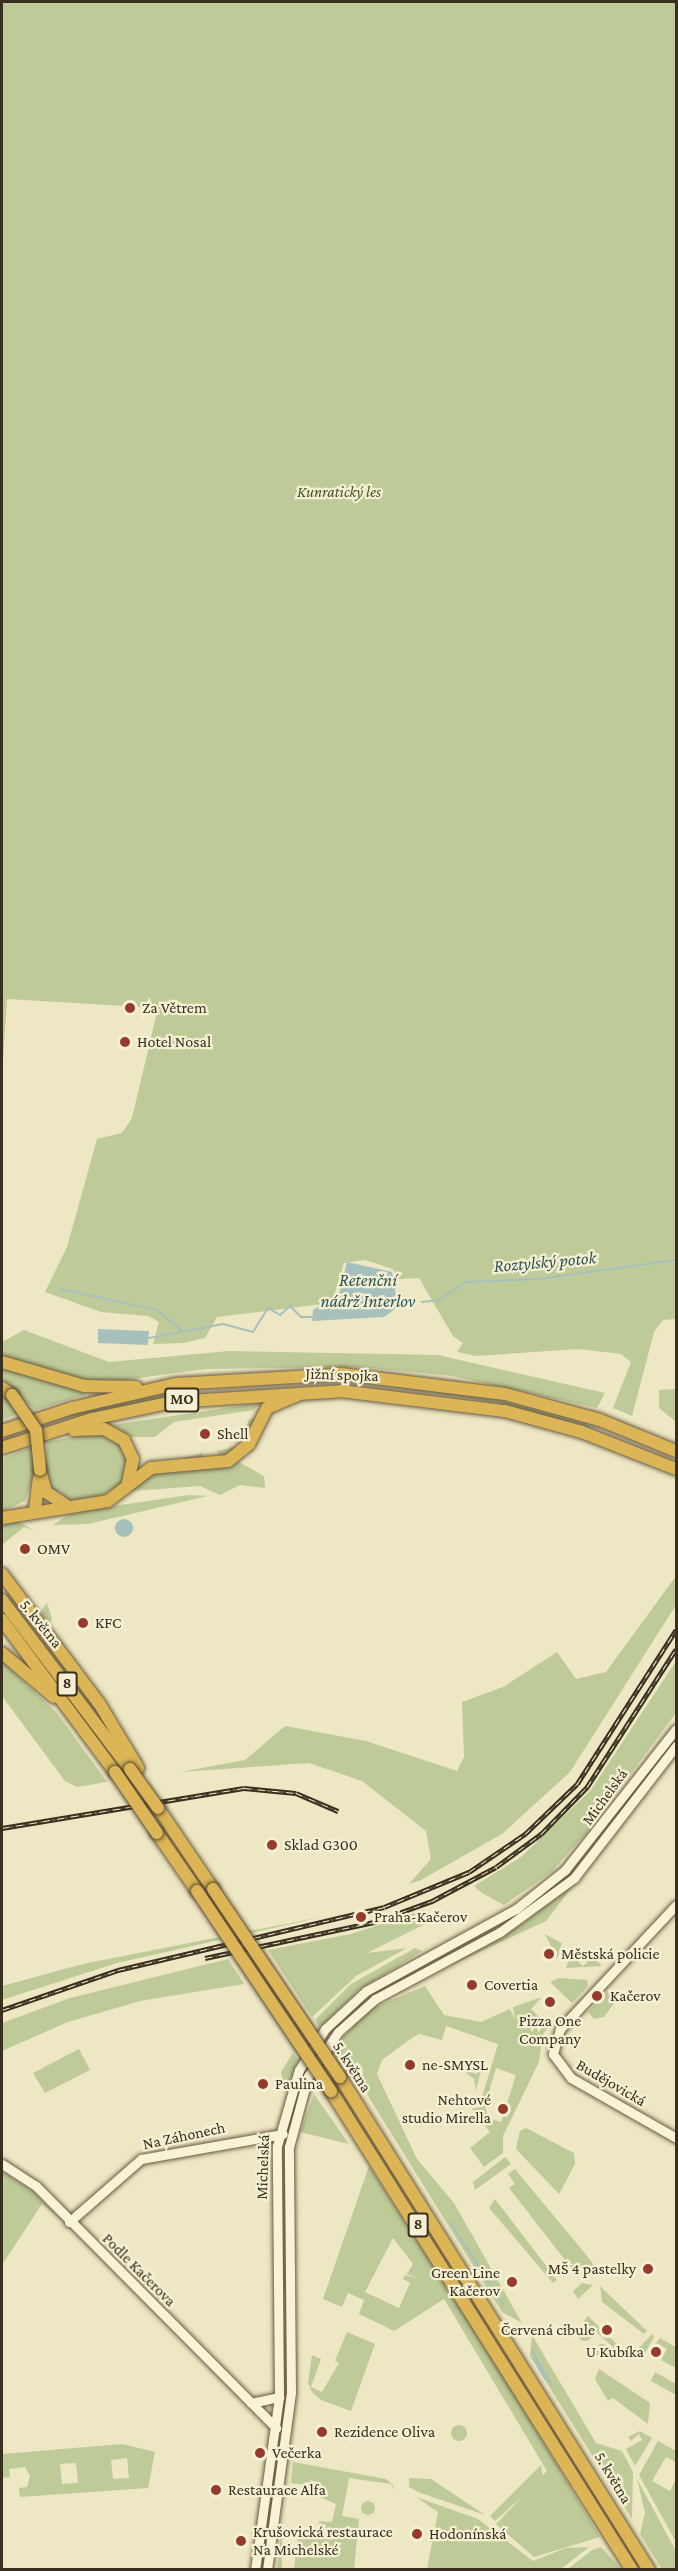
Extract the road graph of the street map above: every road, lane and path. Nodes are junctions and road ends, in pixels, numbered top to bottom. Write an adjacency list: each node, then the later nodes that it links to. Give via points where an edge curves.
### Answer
1 (2, 1362): 2 (highway, via 84,1386)
2 (176, 1384): 5 (highway, Jižní spojka / MO, via 72,1408); 8 (highway, Jižní spojka / MO, via 285,1374 394,1377 505,1394 624,1429)
3 (317, 1390): 6 (highway, Jižní spojka / MO, via 173,1402); 9 (highway, Jižní spojka / MO, via 477,1405 618,1444); 11 (highway, via 271,1405 249,1444 232,1459 147,1469)
4 (5, 1391): 10 (highway, bridge, via 36,1430)
5 (2, 1431)
6 (50, 1431): 7 (highway, Jižní spojka / MO); 11 (highway, via 100,1428 120,1437 133,1459)
7 (2, 1448)
8 (676, 1451)
9 (676, 1469)
10 (40, 1470): 12 (highway, via 46,1492); 13 (highway)
11 (125, 1490): 12 (highway, via 104,1502)
12 (68, 1506): 13 (highway)
13 (35, 1510): 14 (highway)
14 (2, 1518)
15 (2, 1574): 22 (highway, via 99,1703)
16 (2, 1600): 22 (highway, 5. května / 8)
17 (2, 1620): 20 (highway, 5. května / 8)
18 (2, 1653): 20 (highway, via 33,1676)
19 (676, 1729): 24 (main road, Michelská, via 590,1842 540,1892 381,1981 339,2014 299,2070)
20 (92, 1738): 33 (highway, 5. května / 8, bridge, via 331,2091)
21 (676, 1746): 25 (main road, Michelská, via 602,1849 566,1885 500,1932 379,1996 347,2023 308,2076)
22 (134, 1768): 36 (highway, 5. května / 8, bridge, via 340,2077)
23 (676, 1905): 26 (main road, Budějovická, via 560,2030 553,2054 571,2079)
24 (278, 2134): 25 (main road, Na Záhonech); 28 (main road, Na Záhonech, via 141,2159); 29 (main road, Michelská)
25 (291, 2135): 31 (main road, Michelská)
26 (676, 2138)
27 (2, 2164): 28 (main road, Podle Kačerova, via 36,2186)
28 (69, 2222): 30 (main road, Podle Kačerova)
29 (279, 2397): 30 (main road); 32 (main road, Michelská)
30 (251, 2403): 32 (main road, Podle Kačerova)
31 (288, 2421): 32 (main road); 35 (main road, Michelská)
32 (276, 2428): 34 (main road, Michelská)
33 (630, 2567)
34 (255, 2570)
35 (267, 2570)
36 (649, 2570)

